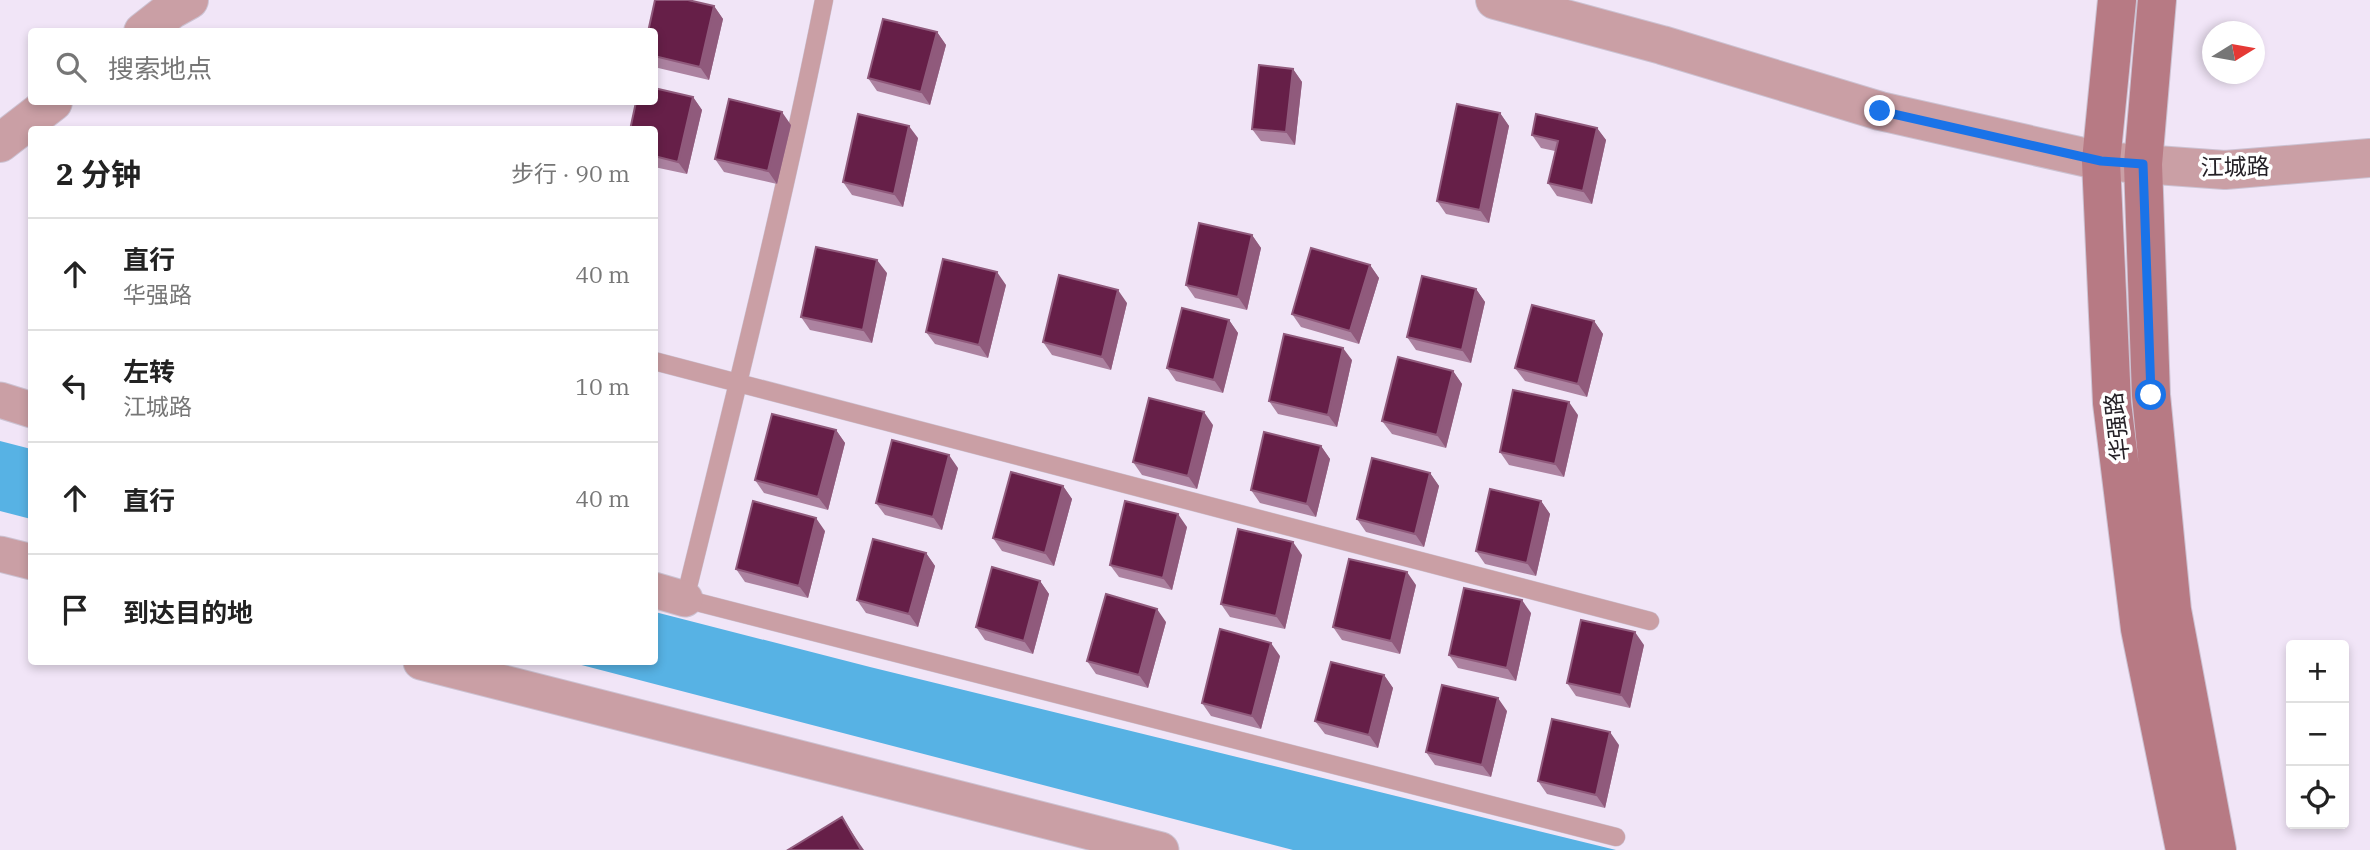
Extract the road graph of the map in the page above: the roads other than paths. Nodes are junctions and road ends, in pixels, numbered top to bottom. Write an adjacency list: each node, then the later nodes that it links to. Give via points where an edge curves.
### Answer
1 (189, 0): 6 (street)
2 (824, 0): 13 (lane)
3 (1495, 0): 10 (street, 江城路, via 1880,111)
4 (2117, 0): 10 (main road, 华强路)
5 (2157, 0): 11 (main road, 华强路)
6 (148, 28)
7 (49, 105): 8 (street)
8 (0, 143)
9 (2370, 158): 11 (street, 江城路, via 2225,170)
10 (2101, 161): 11 (street, 江城路); 23 (main road, 华强路, via 2114,416 2140,629)
11 (2143, 164): 24 (main road, 华强路, via 2151,395 2172,610)
12 (658, 362): 13 (lane)
13 (738, 383): 18 (lane); 19 (lane)
14 (0, 401): 15 (street)
15 (28, 409)
16 (0, 554): 17 (street)
17 (28, 561)
18 (670, 594): 21 (lane)
19 (1650, 621)
20 (433, 665): 22 (street)
21 (1616, 837)
22 (1161, 850)
23 (2185, 850)
24 (2217, 850)

